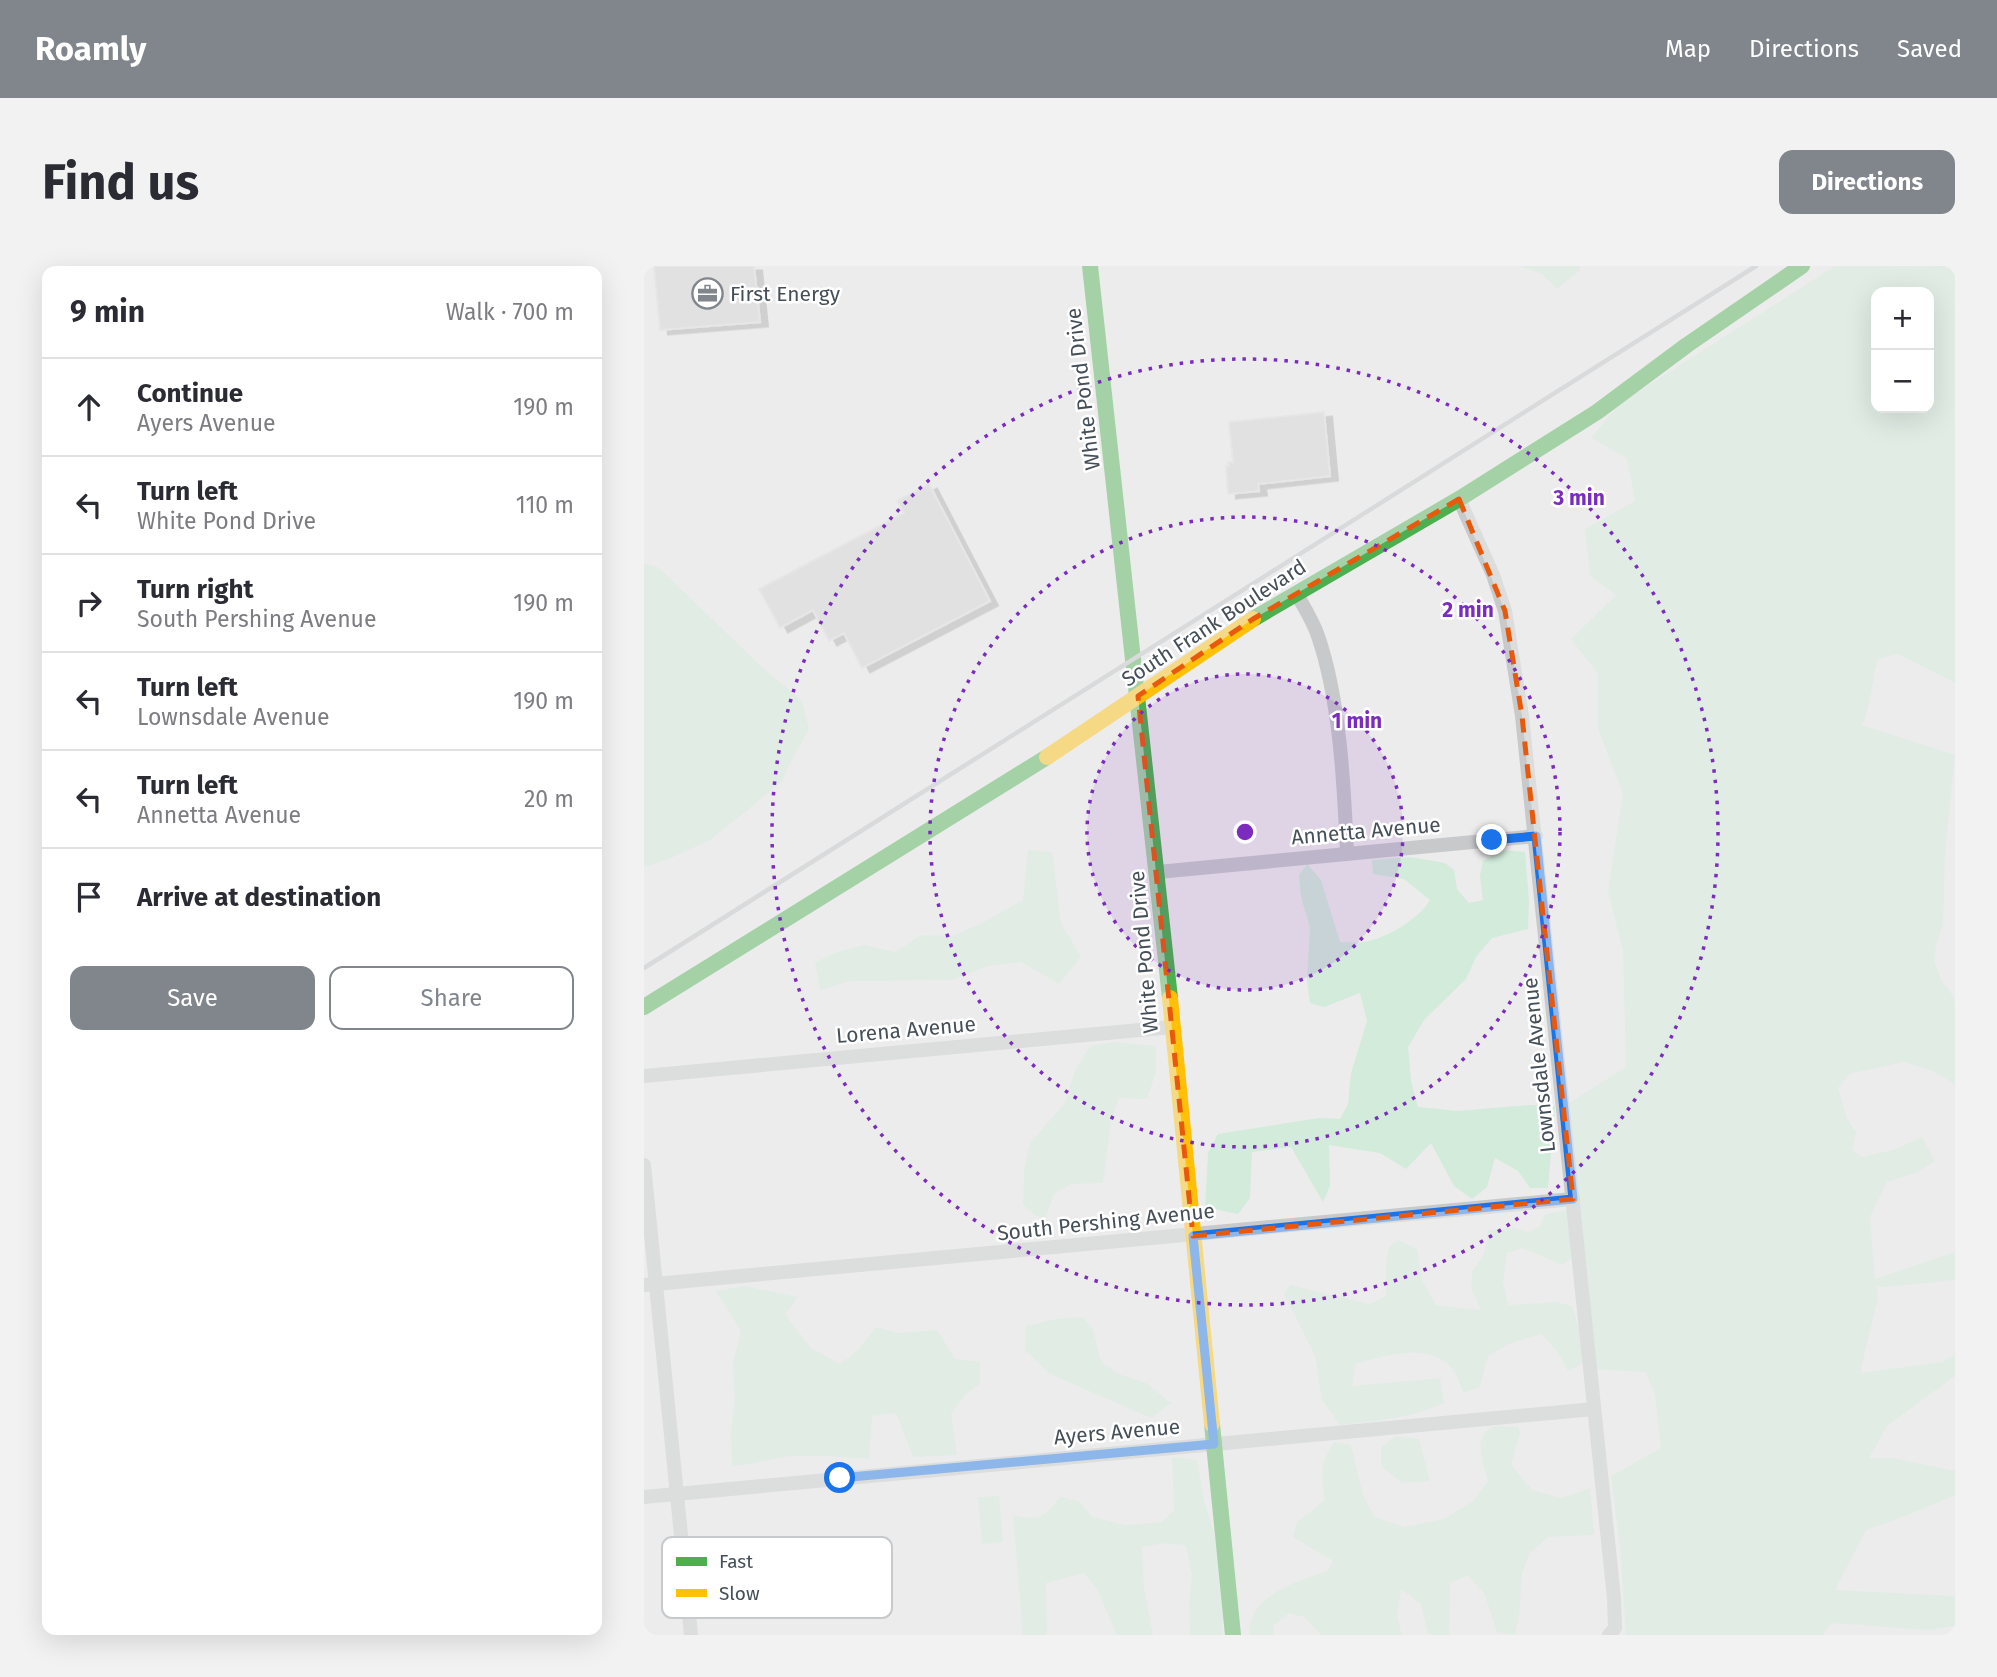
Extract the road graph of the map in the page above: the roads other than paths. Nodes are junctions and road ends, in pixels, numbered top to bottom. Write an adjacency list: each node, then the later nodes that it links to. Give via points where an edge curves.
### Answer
1 (1090, 266): 5 (street, White Pond Drive)
2 (1802, 266): 3 (street, South Frank Boulevard, via 1597,412)
3 (1459, 499): 4 (street, South Frank Boulevard); 6 (street, Lownsdale Avenue, via 1505,611)
4 (1296, 593): 5 (street, South Frank Boulevard); 7 (street, via 1317,633 1334,698)
5 (1138, 696): 8 (street, White Pond Drive); 9 (street, South Frank Boulevard)
6 (1536, 836): 7 (street, Annetta Avenue); 13 (street, Lownsdale Avenue)
7 (1347, 853): 8 (street, Annetta Avenue)
8 (1158, 872): 10 (street, White Pond Drive)
9 (644, 1007)
10 (1172, 1027): 11 (street, Lorena Avenue); 14 (street, White Pond Drive)
11 (644, 1076)
12 (644, 1165): 15 (street)
13 (1573, 1199): 14 (street, South Pershing Avenue); 16 (street, Lownsdale Avenue)
14 (1193, 1236): 15 (street, South Pershing Avenue); 17 (street, White Pond Drive)
15 (650, 1285): 18 (street)
16 (1594, 1409): 17 (street, Ayers Avenue); 22 (street, Lownsdale Avenue, via 1614,1598 1615,1628)
17 (1214, 1444): 18 (street, Ayers Avenue); 21 (street, White Pond Drive)
18 (678, 1493): 19 (street, Ayers Avenue); 20 (street)
19 (644, 1497)
20 (682, 1537)
21 (1233, 1635)
22 (1609, 1635)

